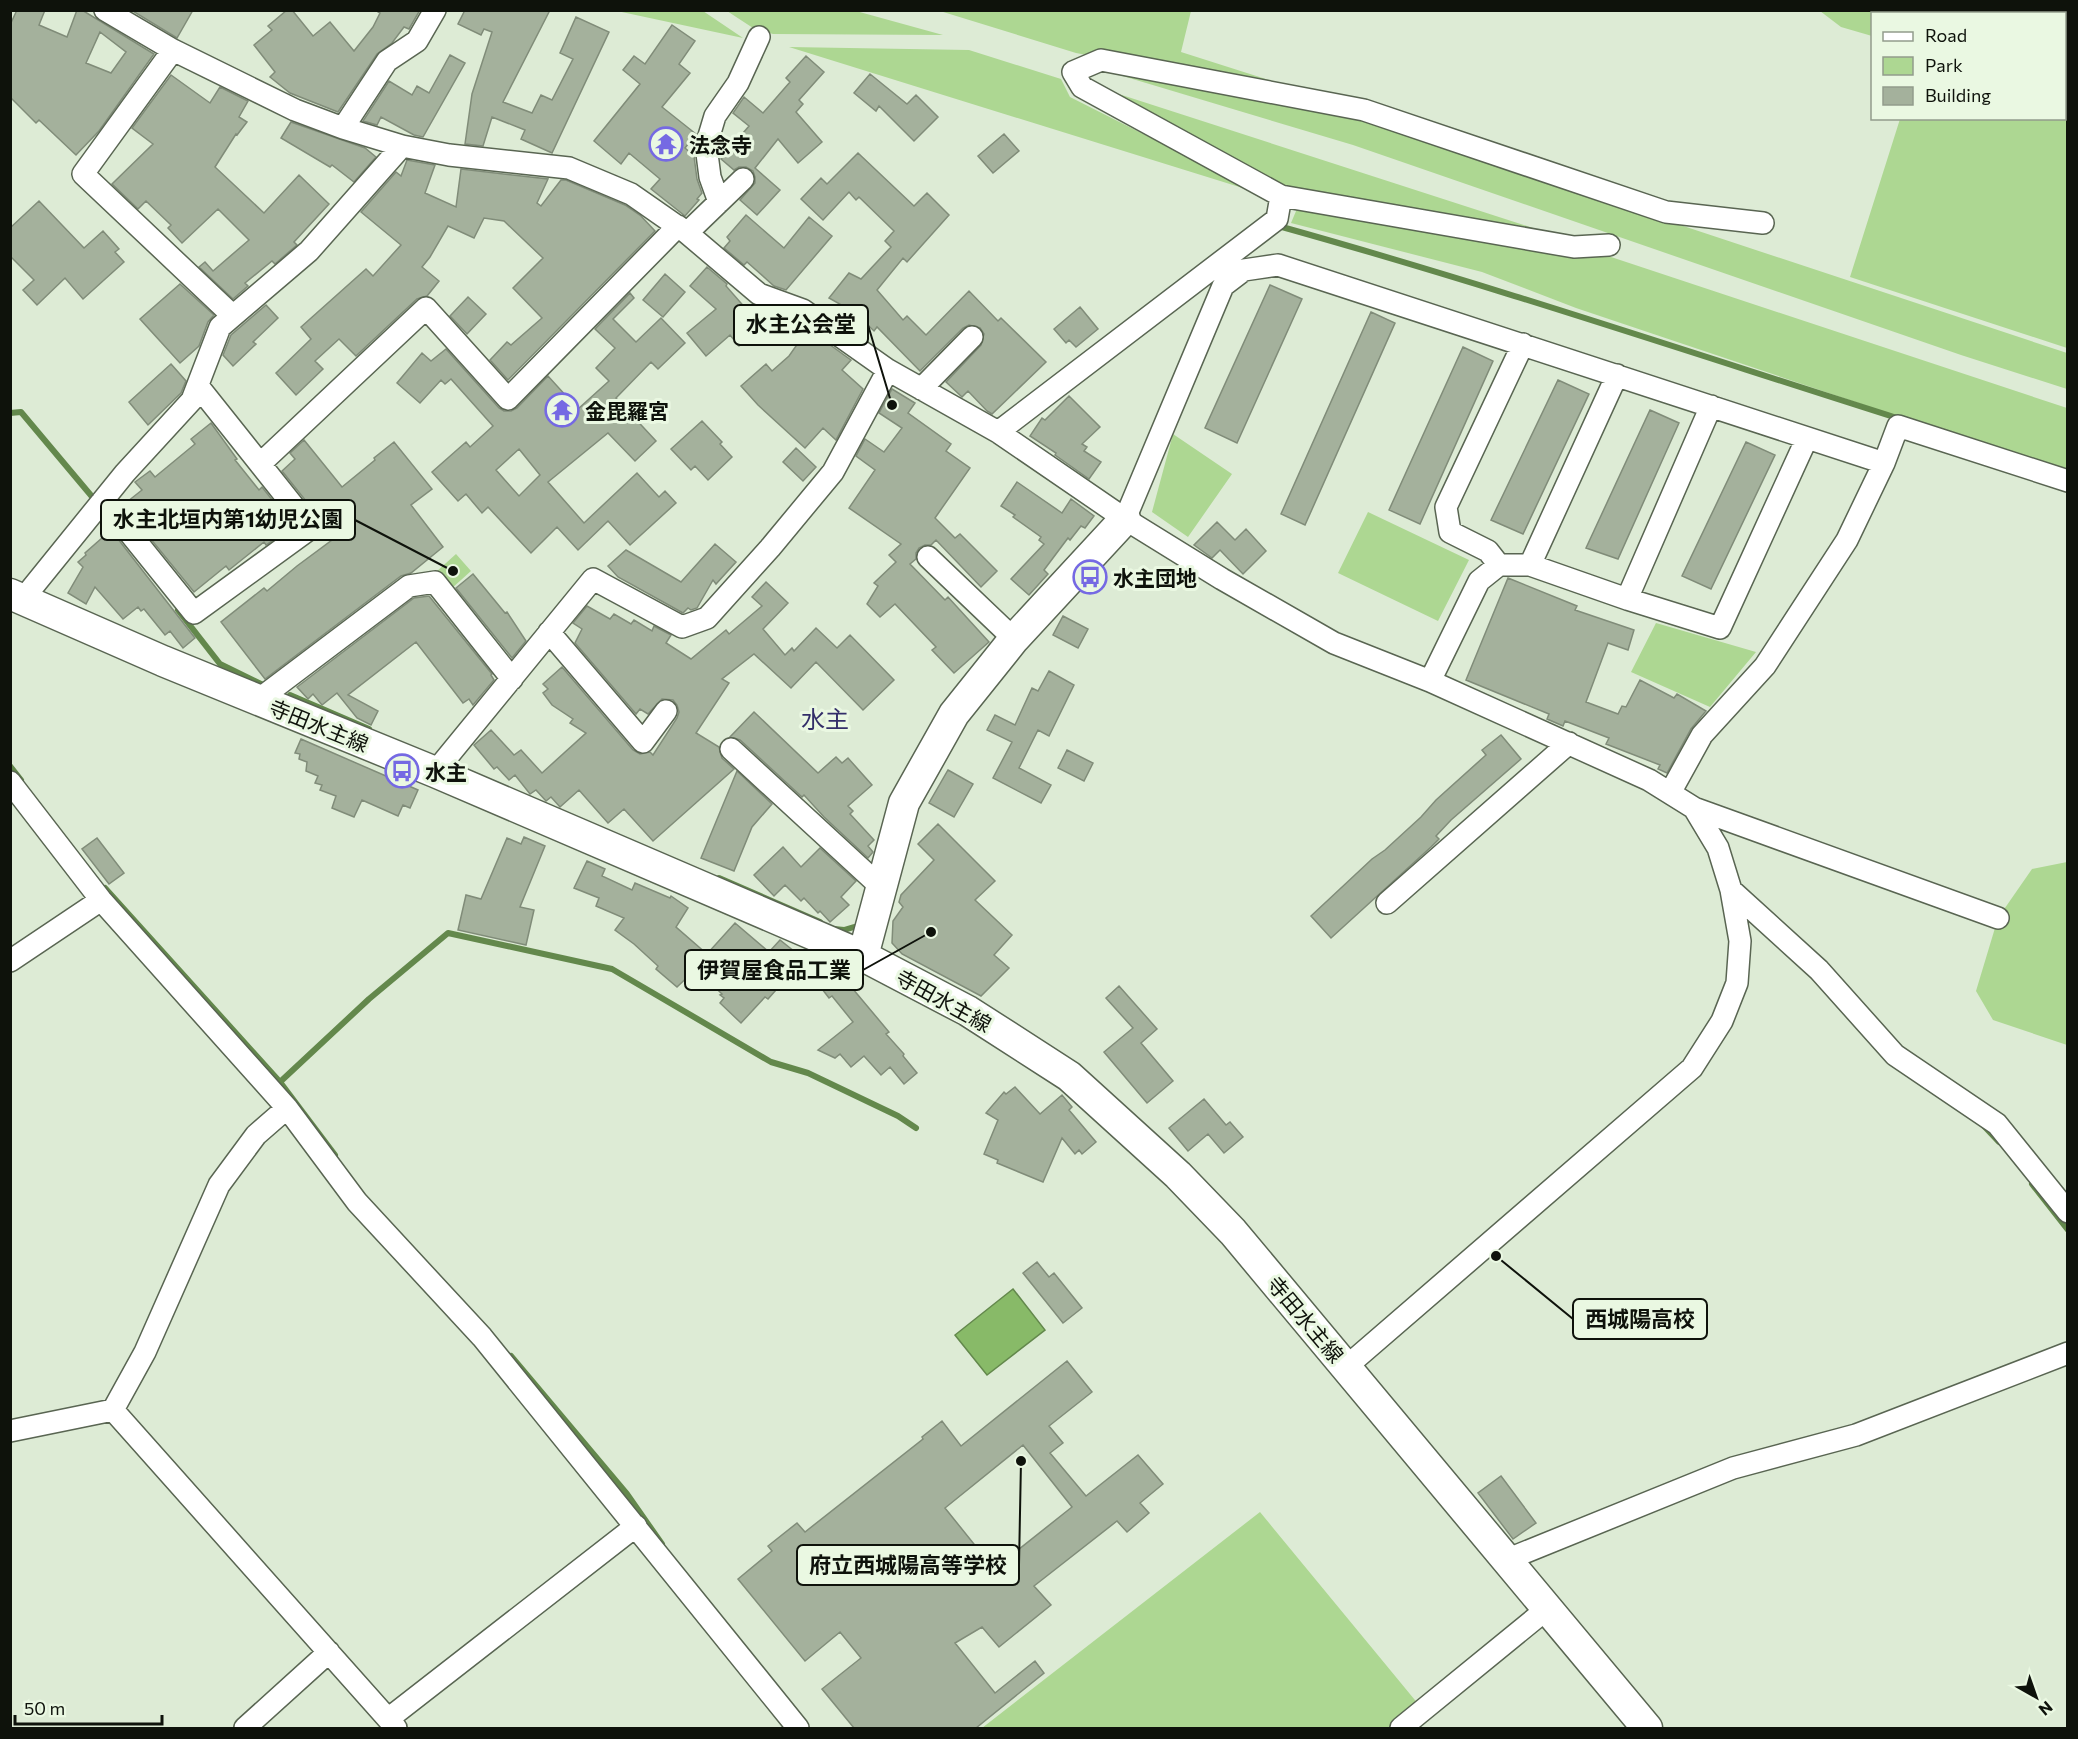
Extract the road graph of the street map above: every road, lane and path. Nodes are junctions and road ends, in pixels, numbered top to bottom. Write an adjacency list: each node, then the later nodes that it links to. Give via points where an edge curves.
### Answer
1 (105, 10): 4 (street)
2 (435, 10): 5 (street, via 417,41 387,61)
3 (759, 37): 9 (street, via 738,83 715,116 706,146 710,177)
4 (174, 51): 5 (street, via 295,110); 13 (street, via 83,174)
5 (343, 128): 6 (street)
6 (402, 146): 11 (street, via 569,168 631,194); 13 (street, via 309,251)
7 (743, 179): 9 (street)
8 (1281, 196): 10 (street, via 1082,87 1073,72 1101,60 1364,110 1666,212); 12 (street, via 1574,247); 21 (street, via 1277,219)
9 (719, 202): 11 (street)
10 (1763, 223)
11 (683, 229): 16 (street, via 759,294 803,310); 24 (street, via 508,399 426,308)
12 (1608, 245)
13 (233, 316): 18 (street, via 220,327)
14 (972, 337): 19 (street)
15 (1523, 345): 17 (street); 27 (street, via 1278,265 1244,270 1223,286); 29 (street, via 1446,507 1450,532 1488,551)
16 (888, 370): 19 (street); 33 (street, via 833,472 706,618 682,627 593,579)
17 (1617, 375): 20 (street); 30 (street)
18 (198, 386): 24 (street); 26 (street, via 192,400)
19 (921, 389): 21 (street)
20 (1711, 406): 22 (street); 32 (street)
21 (998, 432): 27 (street)
22 (1807, 438): 23 (street); 32 (street, via 1720,628)
23 (1884, 463): 25 (street, via 1898,426); 43 (street, via 1847,540 1822,579 1765,666 1702,735)
24 (260, 464): 26 (street, via 311,528 194,613)
25 (2067, 481)
26 (103, 500): 31 (street)
27 (1125, 519): 34 (main road); 36 (street, via 1334,643)
28 (928, 557): 34 (street)
29 (1499, 565): 30 (street); 36 (street, via 1479,581)
30 (1530, 565): 32 (street)
31 (17, 597): 37 (main road, 寺田水主線)
32 (1627, 599)
33 (549, 632): 35 (street); 38 (street, via 643,742)
34 (1014, 639): 45 (main road, via 954,714 904,803)
35 (512, 679): 37 (street, via 435,582 409,586); 41 (street)
36 (1430, 681): 39 (street)
37 (258, 700): 41 (main road, 寺田水主線)
38 (666, 711)
39 (1569, 743): 43 (street); 48 (street)
40 (731, 748): 45 (street)
41 (435, 772): 50 (main road, 寺田水主線)
42 (10, 782): 47 (street)
43 (1670, 793): 44 (street)
44 (1694, 808): 46 (street, via 1718,848); 49 (street)
45 (881, 887): 50 (main road)
46 (1731, 890): 53 (street, via 1820,970 1895,1055 1997,1125); 55 (street, via 1740,941 1737,983 1722,1021 1692,1068)
47 (101, 900): 51 (street); 52 (street)
48 (1387, 903)
49 (1998, 918)
50 (863, 956): 55 (main road, 寺田水主線, via 968,1011 1069,1076 1178,1175 1225,1224)
51 (10, 961)
52 (287, 1108): 56 (street, via 256,1135 219,1185 145,1352); 58 (street, via 357,1202 482,1337)
53 (2067, 1212)
54 (2067, 1353): 59 (street, via 1856,1435 1733,1468)
55 (1346, 1367): 59 (main road, 寺田水主線)
56 (113, 1410): 57 (street); 61 (street)
57 (10, 1431)
58 (636, 1526): 62 (street); 64 (street)
59 (1506, 1560): 60 (main road, 寺田水主線)
60 (1548, 1608): 65 (street); 66 (main road, 寺田水主線)
61 (329, 1652): 62 (street); 63 (street)
62 (392, 1724)
63 (245, 1728)
64 (798, 1728)
65 (1401, 1728)
66 (1647, 1728)

